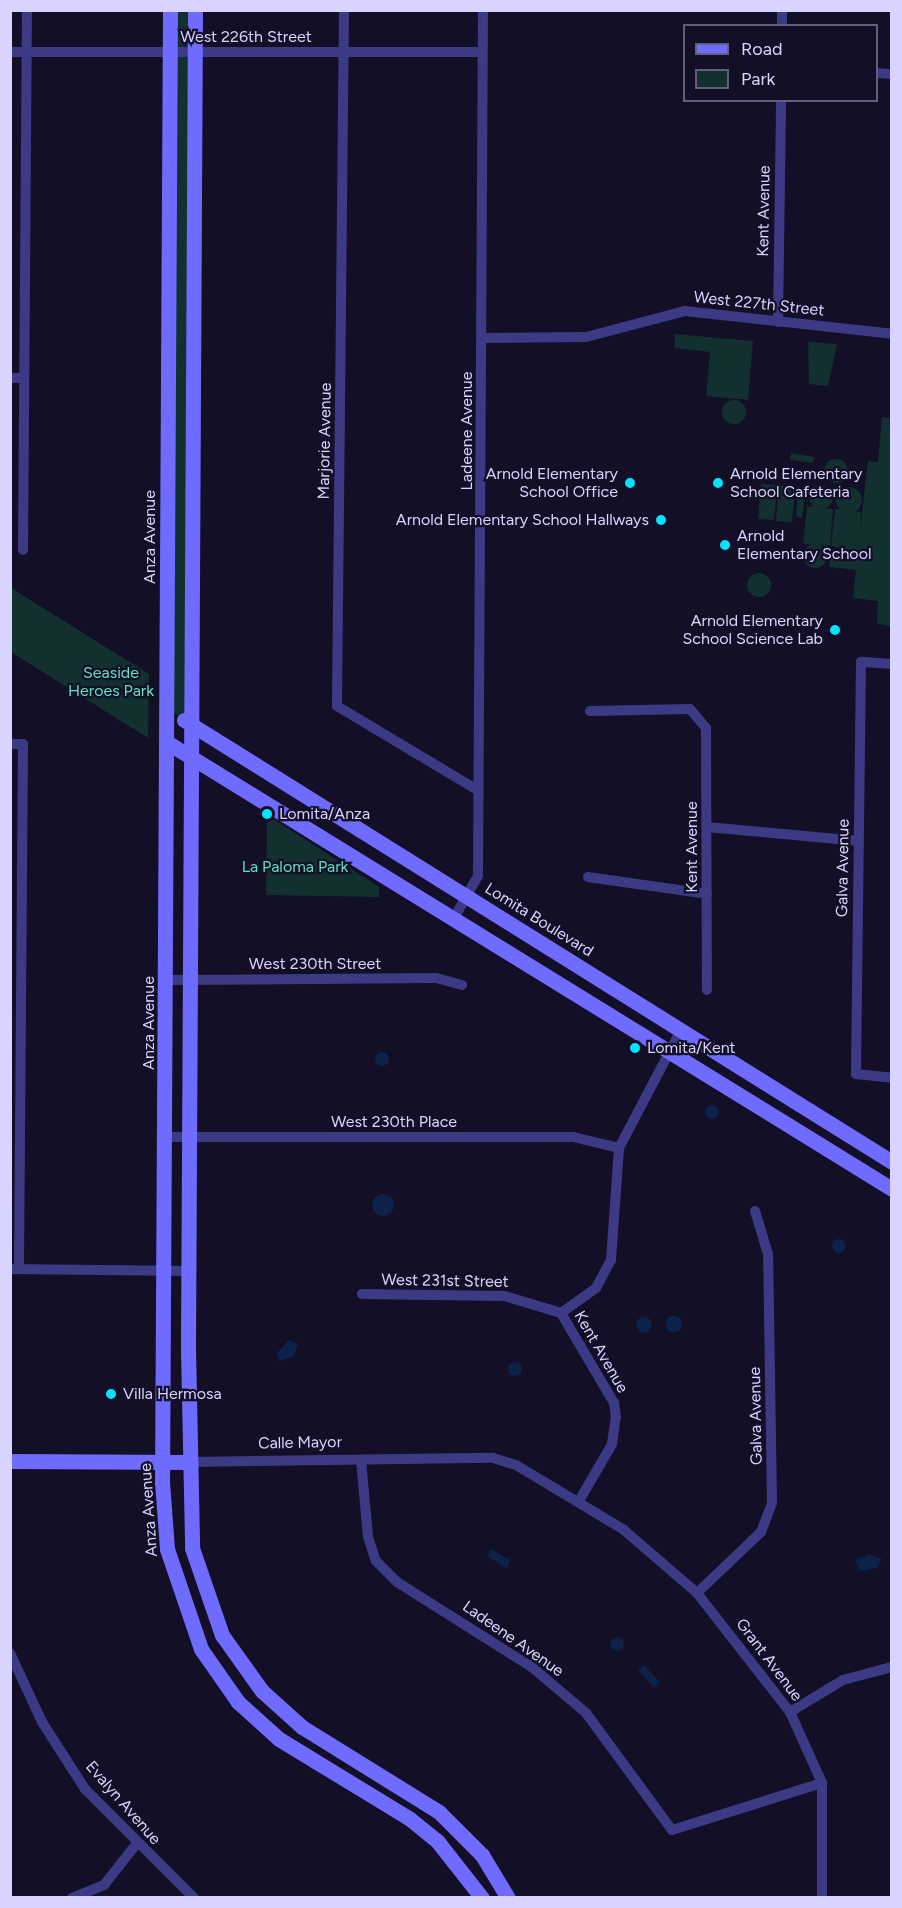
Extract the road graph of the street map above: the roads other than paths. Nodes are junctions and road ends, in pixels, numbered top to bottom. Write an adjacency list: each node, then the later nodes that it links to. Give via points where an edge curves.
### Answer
1 (27, 10): 7 (street)
2 (170, 10): 8 (main road, Anza Avenue)
3 (195, 10): 9 (main road)
4 (344, 10): 10 (street, Marjorie Avenue)
5 (483, 10): 11 (street, Ladeene Avenue)
6 (10, 52): 7 (street, West 226th Street)
7 (27, 52): 8 (street, West 226th Street); 17 (street)
8 (170, 52): 9 (street, West 226th Street); 20 (main road, Anza Avenue)
9 (195, 52): 10 (street, West 226th Street); 22 (main road)
10 (344, 52): 11 (street, West 226th Street); 26 (street, Marjorie Avenue, via 337,706)
11 (482, 52): 15 (street, Ladeene Avenue)
12 (781, 102): 13 (street, Kent Avenue)
13 (778, 322): 14 (street, West 227th Street); 15 (street, West 227th Street, via 685,311 586,337)
14 (891, 334)
15 (482, 338): 26 (street, Ladeene Avenue)
16 (10, 378): 17 (street)
17 (24, 378): 18 (street)
18 (23, 550)
19 (891, 664): 28 (street, Galva Avenue, via 861,662)
20 (168, 709): 22 (main road, Lomita Boulevard); 23 (main road, Anza Avenue)
21 (590, 711): 27 (street, Kent Avenue, via 690,709 706,728)
22 (189, 723): 25 (main road); 31 (main road, Lomita Boulevard)
23 (168, 743): 25 (main road); 33 (main road, Anza Avenue)
24 (10, 744): 46 (street, via 23,744)
25 (190, 757): 32 (main road); 34 (main road)
26 (479, 790): 31 (street, Ladeene Avenue, via 478,876)
27 (707, 826): 28 (street); 30 (street, Kent Avenue)
28 (858, 841): 39 (street, Galva Avenue, via 856,1074)
29 (588, 877): 30 (street)
30 (707, 894): 36 (street, Kent Avenue)
31 (467, 896): 32 (street, Ladeene Avenue); 37 (main road, Lomita Boulevard)
32 (454, 918): 38 (main road)
33 (168, 980): 34 (street, West 230th Street); 40 (main road, Anza Avenue)
34 (190, 980): 35 (street, West 230th Street, via 436,978); 41 (main road)
35 (462, 985)
36 (707, 990)
37 (681, 1030): 38 (street, Kent Avenue); 43 (main road, Lomita Boulevard)
38 (669, 1054): 42 (street, Kent Avenue); 44 (main road)
39 (891, 1078)
40 (167, 1137): 41 (street, West 230th Place); 47 (main road, Anza Avenue)
41 (191, 1137): 42 (street, West 230th Place, via 573,1137); 48 (main road)
42 (619, 1148): 50 (street, Kent Avenue, via 612,1260 596,1288)
43 (891, 1162)
44 (891, 1189)
45 (755, 1211): 56 (street, Galva Avenue, via 768,1254 772,1503 760,1532)
46 (15, 1269): 47 (street)
47 (167, 1270): 48 (street); 53 (main road, Anza Avenue)
48 (190, 1271): 54 (main road)
49 (362, 1294): 50 (street, West 231st Street, via 505,1296)
50 (561, 1313): 55 (street, Kent Avenue, via 614,1403 616,1417 612,1444)
51 (361, 1460): 54 (street, Calle Mayor); 55 (street, Calle Mayor, via 493,1458); 60 (street, Ladeene Avenue, via 368,1538 376,1561 397,1582 533,1668 586,1713 672,1830)
52 (10, 1461): 53 (main road, Calle Mayor)
53 (163, 1462): 54 (main road, Calle Mayor); 64 (main road, Anza Avenue, via 167,1549 181,1602 201,1649 238,1702 279,1739 410,1819 438,1842)
54 (189, 1462): 65 (main road, via 198,1578 222,1635 262,1691 302,1727 439,1812 482,1856)
55 (579, 1501): 56 (street, Grant Avenue, via 624,1530)
56 (697, 1593): 59 (street, Grant Avenue)
57 (12, 1653): 61 (street, Evalyn Avenue, via 42,1722 86,1788)
58 (891, 1667): 59 (street, via 843,1680)
59 (790, 1712): 60 (street, Grant Avenue)
60 (822, 1783): 66 (street, Grant Avenue)
61 (137, 1843): 62 (street, via 104,1885); 63 (street, Evalyn Avenue)
62 (72, 1898)
63 (194, 1898)
64 (482, 1898)
65 (508, 1898)
66 (822, 1898)

